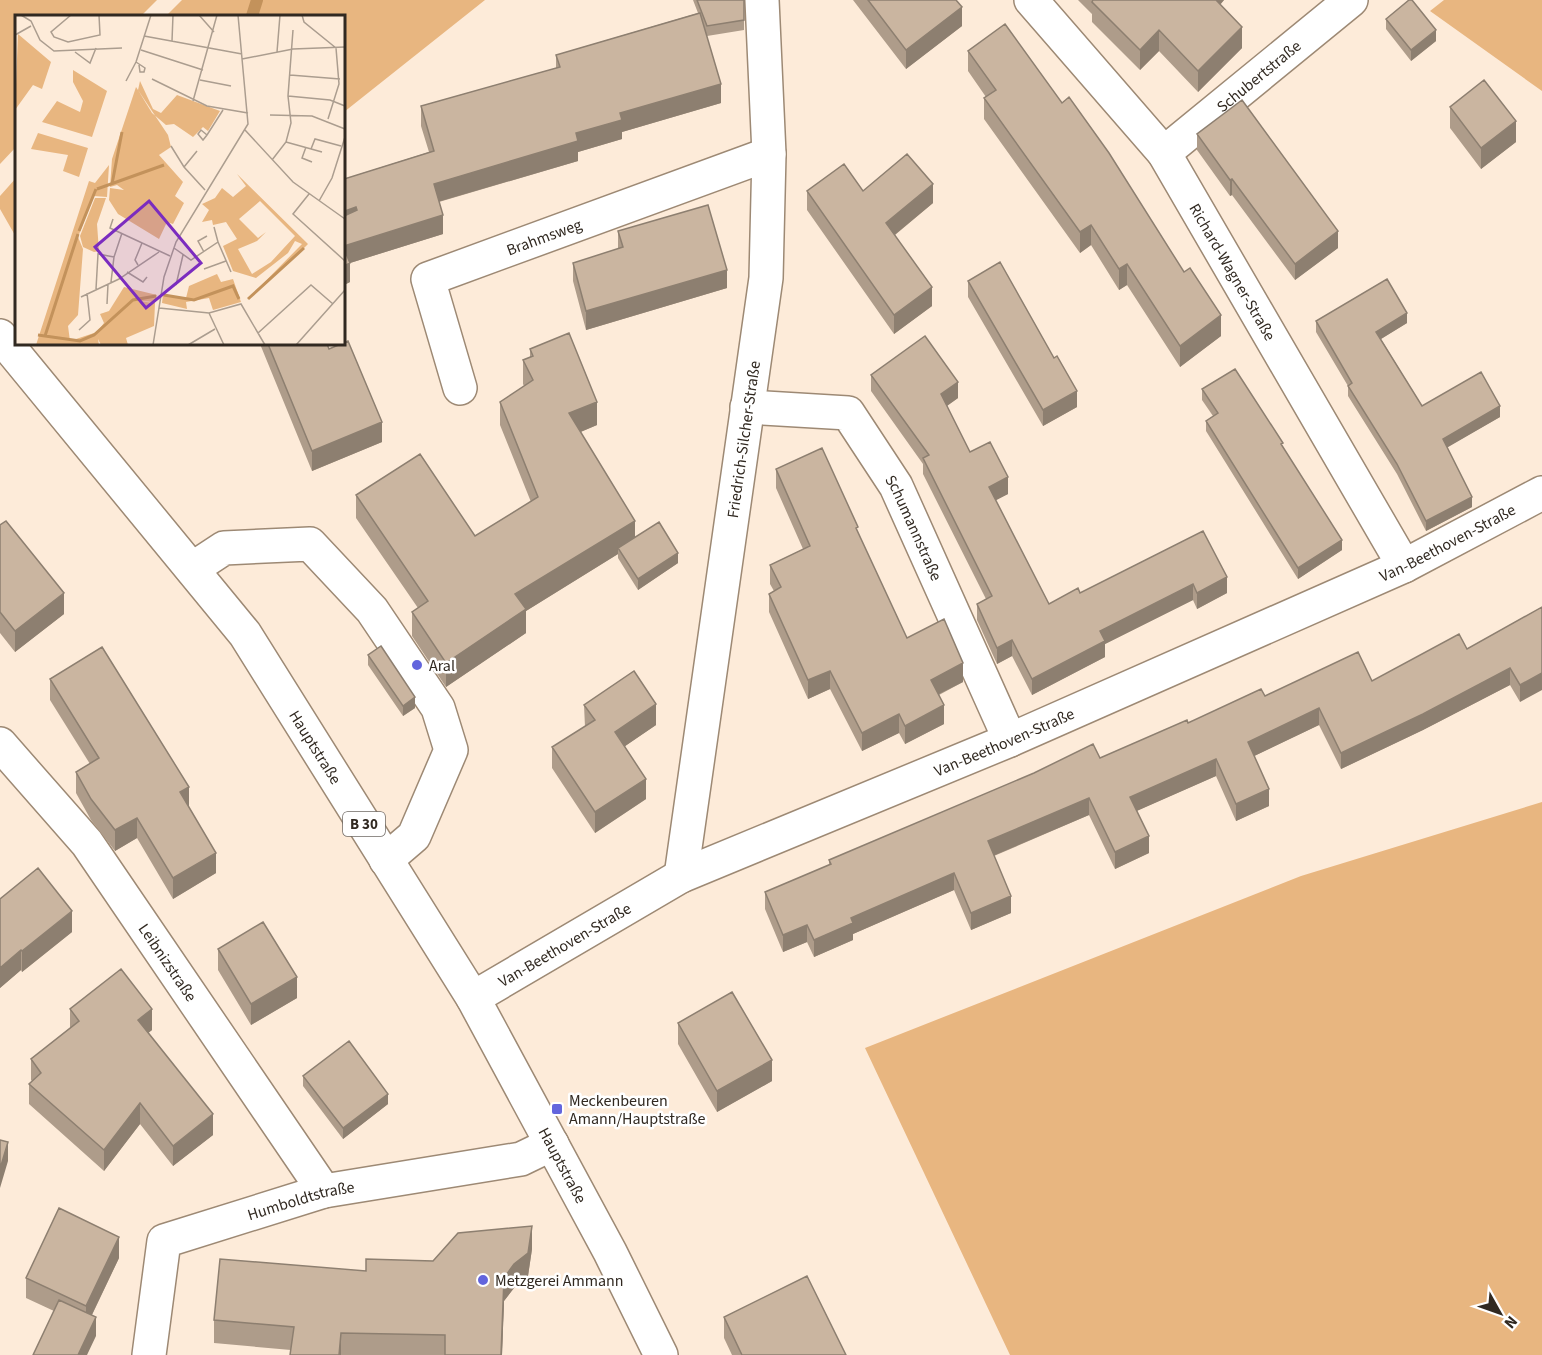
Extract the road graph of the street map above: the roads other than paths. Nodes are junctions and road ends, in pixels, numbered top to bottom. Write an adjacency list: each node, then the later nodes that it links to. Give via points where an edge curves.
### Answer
1 (762, 0): 5 (street, Friedrich-Silcher-Straße)
2 (1031, 0): 4 (street, Richard-Wagner-Straße)
3 (1351, 0): 4 (street, Schubertstraße)
4 (1164, 153): 10 (street, Richard-Wagner-Straße)
5 (768, 154): 7 (street, Brahmsweg, via 428,279); 8 (street, Friedrich-Silcher-Straße, via 766,278)
6 (0, 336): 11 (street, Hauptstraße / B 30)
7 (460, 388)
8 (747, 407): 12 (street, Schumannstraße, via 848,413 896,486); 15 (street, Friedrich-Silcher-Straße)
9 (1542, 493): 10 (street, Van-Beethoven-Straße)
10 (1404, 566): 12 (street, Van-Beethoven-Straße)
11 (192, 569): 14 (street, Hauptstraße / B 30, via 245,634); 14 (street, via 224,548 310,544 372,610 438,708 452,750 414,836)
12 (1010, 740): 15 (street, Van-Beethoven-Straße)
13 (0, 744): 18 (street, Leibnizstraße, via 87,843)
14 (386, 860): 16 (street, Hauptstraße / B 30)
15 (681, 876): 16 (street, Van-Beethoven-Straße)
16 (473, 998): 17 (street, Hauptstraße / B 30)
17 (552, 1144): 18 (street, Humboldtstraße, via 521,1160); 20 (street, Hauptstraße / B 30)
18 (324, 1191): 19 (street, Humboldtstraße, via 164,1241)
19 (149, 1355)
20 (661, 1355)

